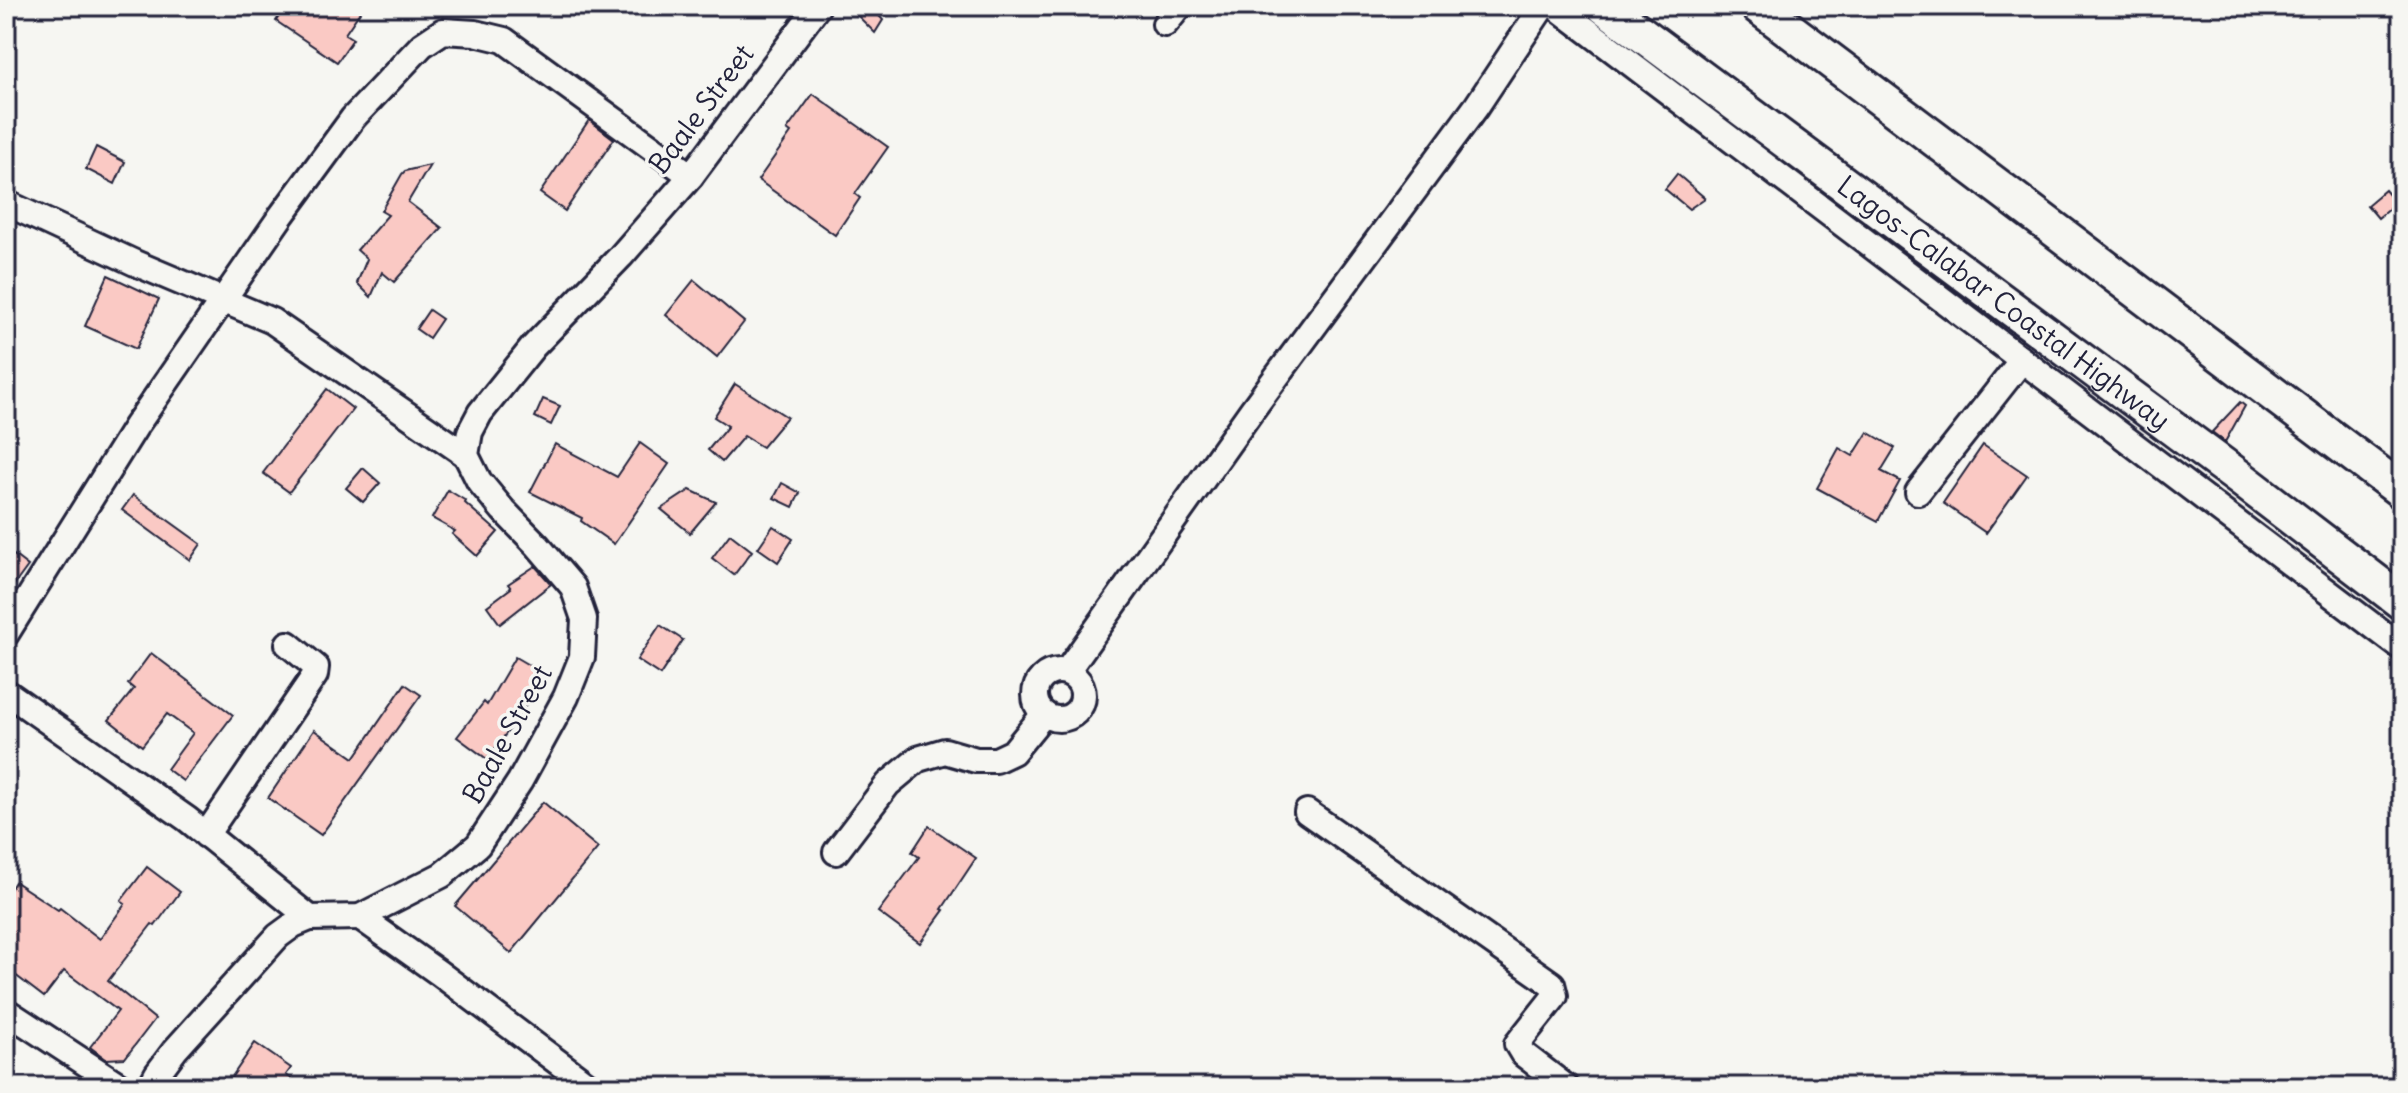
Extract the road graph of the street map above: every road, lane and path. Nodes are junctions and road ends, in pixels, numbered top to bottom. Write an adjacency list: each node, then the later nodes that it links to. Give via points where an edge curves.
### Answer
1 (818, 6): 6 (street, Baale Street)
2 (1543, 6): 17 (street, via 1476,107)
3 (1555, 6): 9 (street)
4 (1604, 6): 13 (highway, Lagos-Calabar Coastal Highway)
5 (1758, 6): 11 (highway)
6 (691, 176): 8 (street, via 504,40 443,31 422,45 353,118); 10 (street, Baale Street, via 533,347 480,413)
7 (6, 203): 8 (street)
8 (223, 298): 10 (street, via 272,321); 14 (street, via 100,481)
9 (2022, 360): 12 (street); 16 (street)
10 (466, 455): 23 (street, Baale Street, via 479,481 573,587 584,619 582,657 520,781 478,845 442,875)
11 (2402, 491)
12 (1918, 492)
13 (2402, 602)
14 (6, 634)
15 (288, 644): 21 (street, via 316,667 315,675)
16 (2402, 648)
17 (1067, 671): 19 (street, via 1050,672 1038,683 1035,700); 19 (street, via 1080,682 1084,699 1076,713 1060,719)
18 (6, 692): 21 (street)
19 (1044, 714): 22 (street, via 1013,752 996,760 945,751 918,759 888,784)
20 (1307, 812): 29 (street, via 1552,984 1555,996 1517,1044)
21 (206, 835): 24 (street)
22 (836, 852)
23 (360, 917): 24 (street, Baale Street); 28 (street)
24 (310, 918): 27 (street, Baale Street, via 278,936 175,1050)
25 (6, 1011): 26 (street)
26 (122, 1087)
27 (150, 1087)
28 (591, 1087)
29 (1566, 1087)

